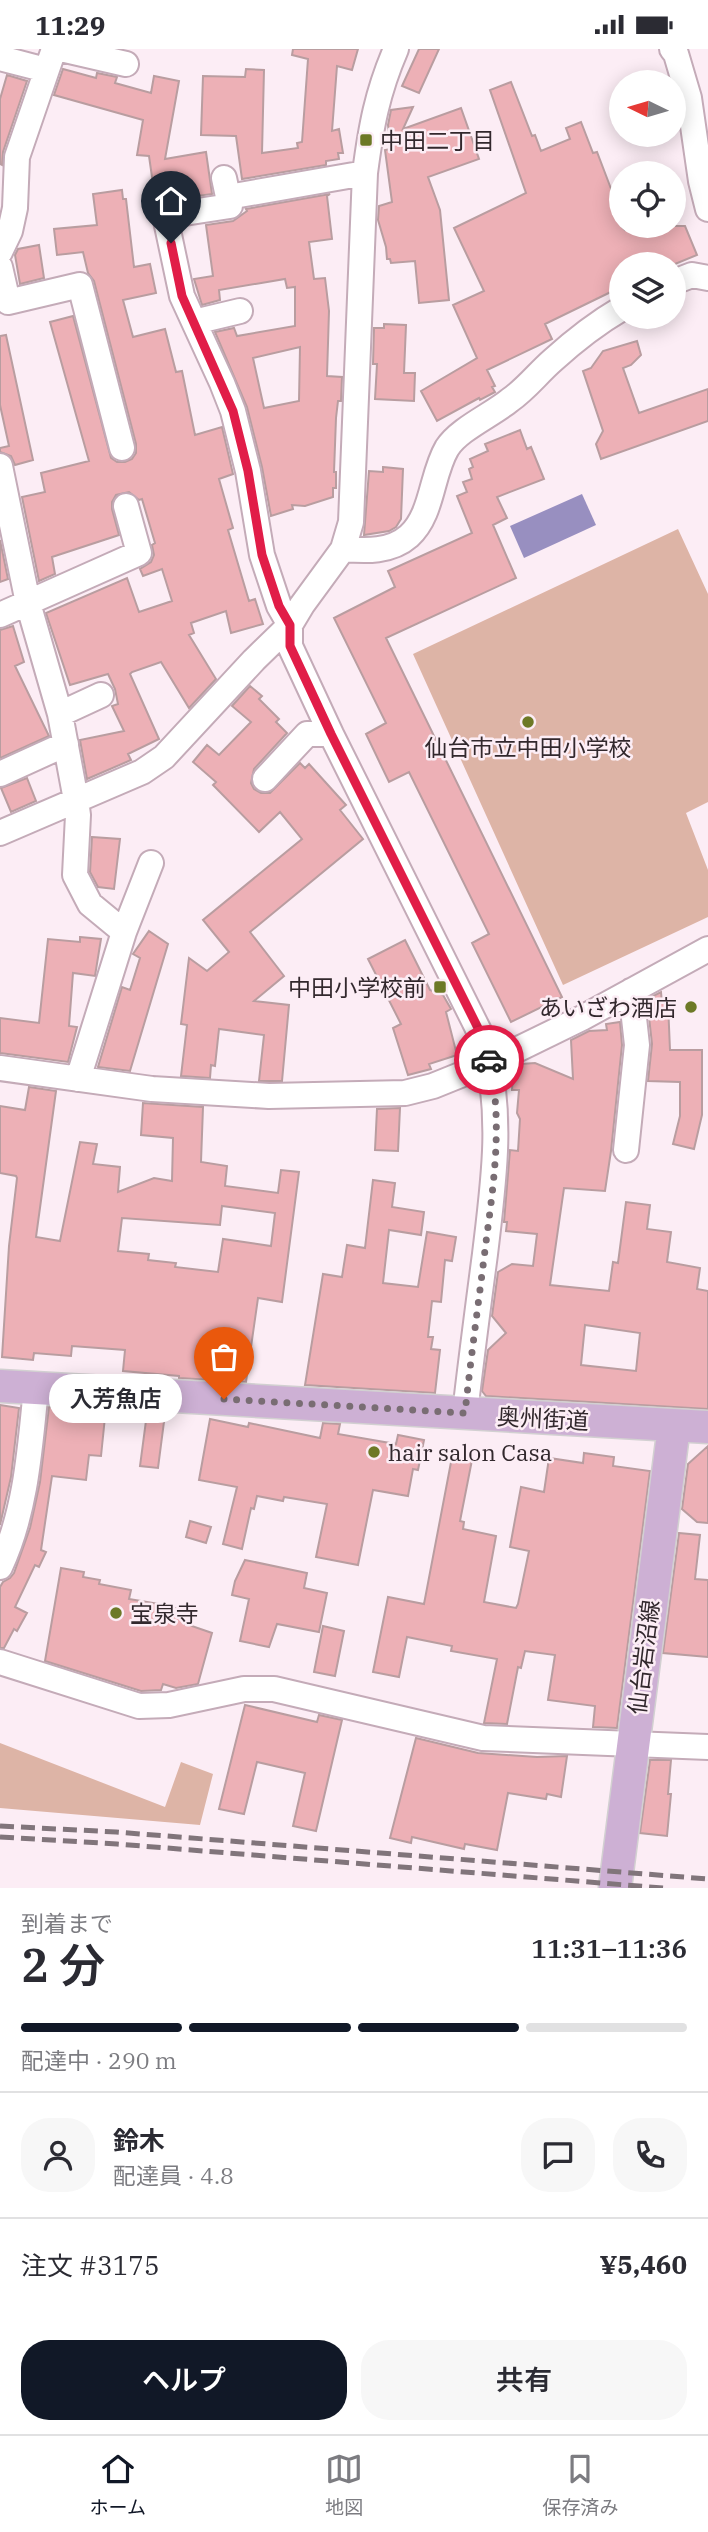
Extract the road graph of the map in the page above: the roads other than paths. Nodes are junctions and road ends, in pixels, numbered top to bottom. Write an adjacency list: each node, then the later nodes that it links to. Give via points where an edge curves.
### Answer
1 (61, 49): 6 (street)
2 (396, 49): 7 (street, via 373,117)
3 (672, 49): 8 (street, via 689,99)
4 (0, 58): 5 (street)
5 (50, 59): 9 (street, via 17,157 15,208)
6 (126, 64)
7 (365, 173): 15 (street, via 226,187 230,206 165,216 182,296); 19 (street, via 351,522)
8 (708, 209)
9 (0, 252)
10 (0, 267): 16 (street, via 8,302 80,285)
11 (686, 277): 12 (street)
12 (708, 278)
13 (240, 311): 15 (street)
14 (609, 316): 19 (street, via 513,398 454,439 423,516 410,536 387,549)
15 (194, 322): 22 (street, via 233,411 262,555)
16 (122, 448)
17 (1, 472): 20 (street)
18 (126, 506): 20 (street, via 139,553)
19 (344, 549): 22 (street)
20 (28, 603): 21 (street); 24 (street)
21 (0, 615)
22 (290, 625): 25 (street, via 290,646); 29 (street, via 164,757 142,772)
23 (101, 695): 24 (street)
24 (60, 714): 26 (street)
25 (331, 734): 28 (street, via 307,734); 35 (street, via 485,1042)
26 (66, 744): 27 (street); 29 (street)
27 (0, 774)
28 (265, 779)
29 (76, 800): 30 (street); 32 (street, via 75,875 90,904)
30 (0, 833)
31 (151, 863): 32 (street)
32 (124, 932): 37 (street)
33 (708, 949): 34 (street)
34 (631, 991): 35 (street); 38 (street, via 637,1045)
35 (490, 1063): 37 (street, via 405,1093 269,1096); 41 (street, via 497,1124 495,1175)
36 (0, 1068): 37 (street)
37 (78, 1079)
38 (626, 1150)
39 (0, 1386): 40 (main road, 奥州街道)
40 (36, 1388): 41 (main road, 奥州街道); 44 (street, via 16,1527)
41 (465, 1413): 42 (main road, 奥州街道)
42 (674, 1426): 43 (main road, 奥州街道); 46 (main road, 仙台岩沼線)
43 (708, 1427)
44 (0, 1567)
45 (0, 1662): 46 (street, via 139,1706 169,1705 244,1689 274,1689 483,1738)
46 (632, 1744): 47 (street); 48 (main road, 仙台岩沼線)
47 (708, 1747)
48 (615, 1888)

